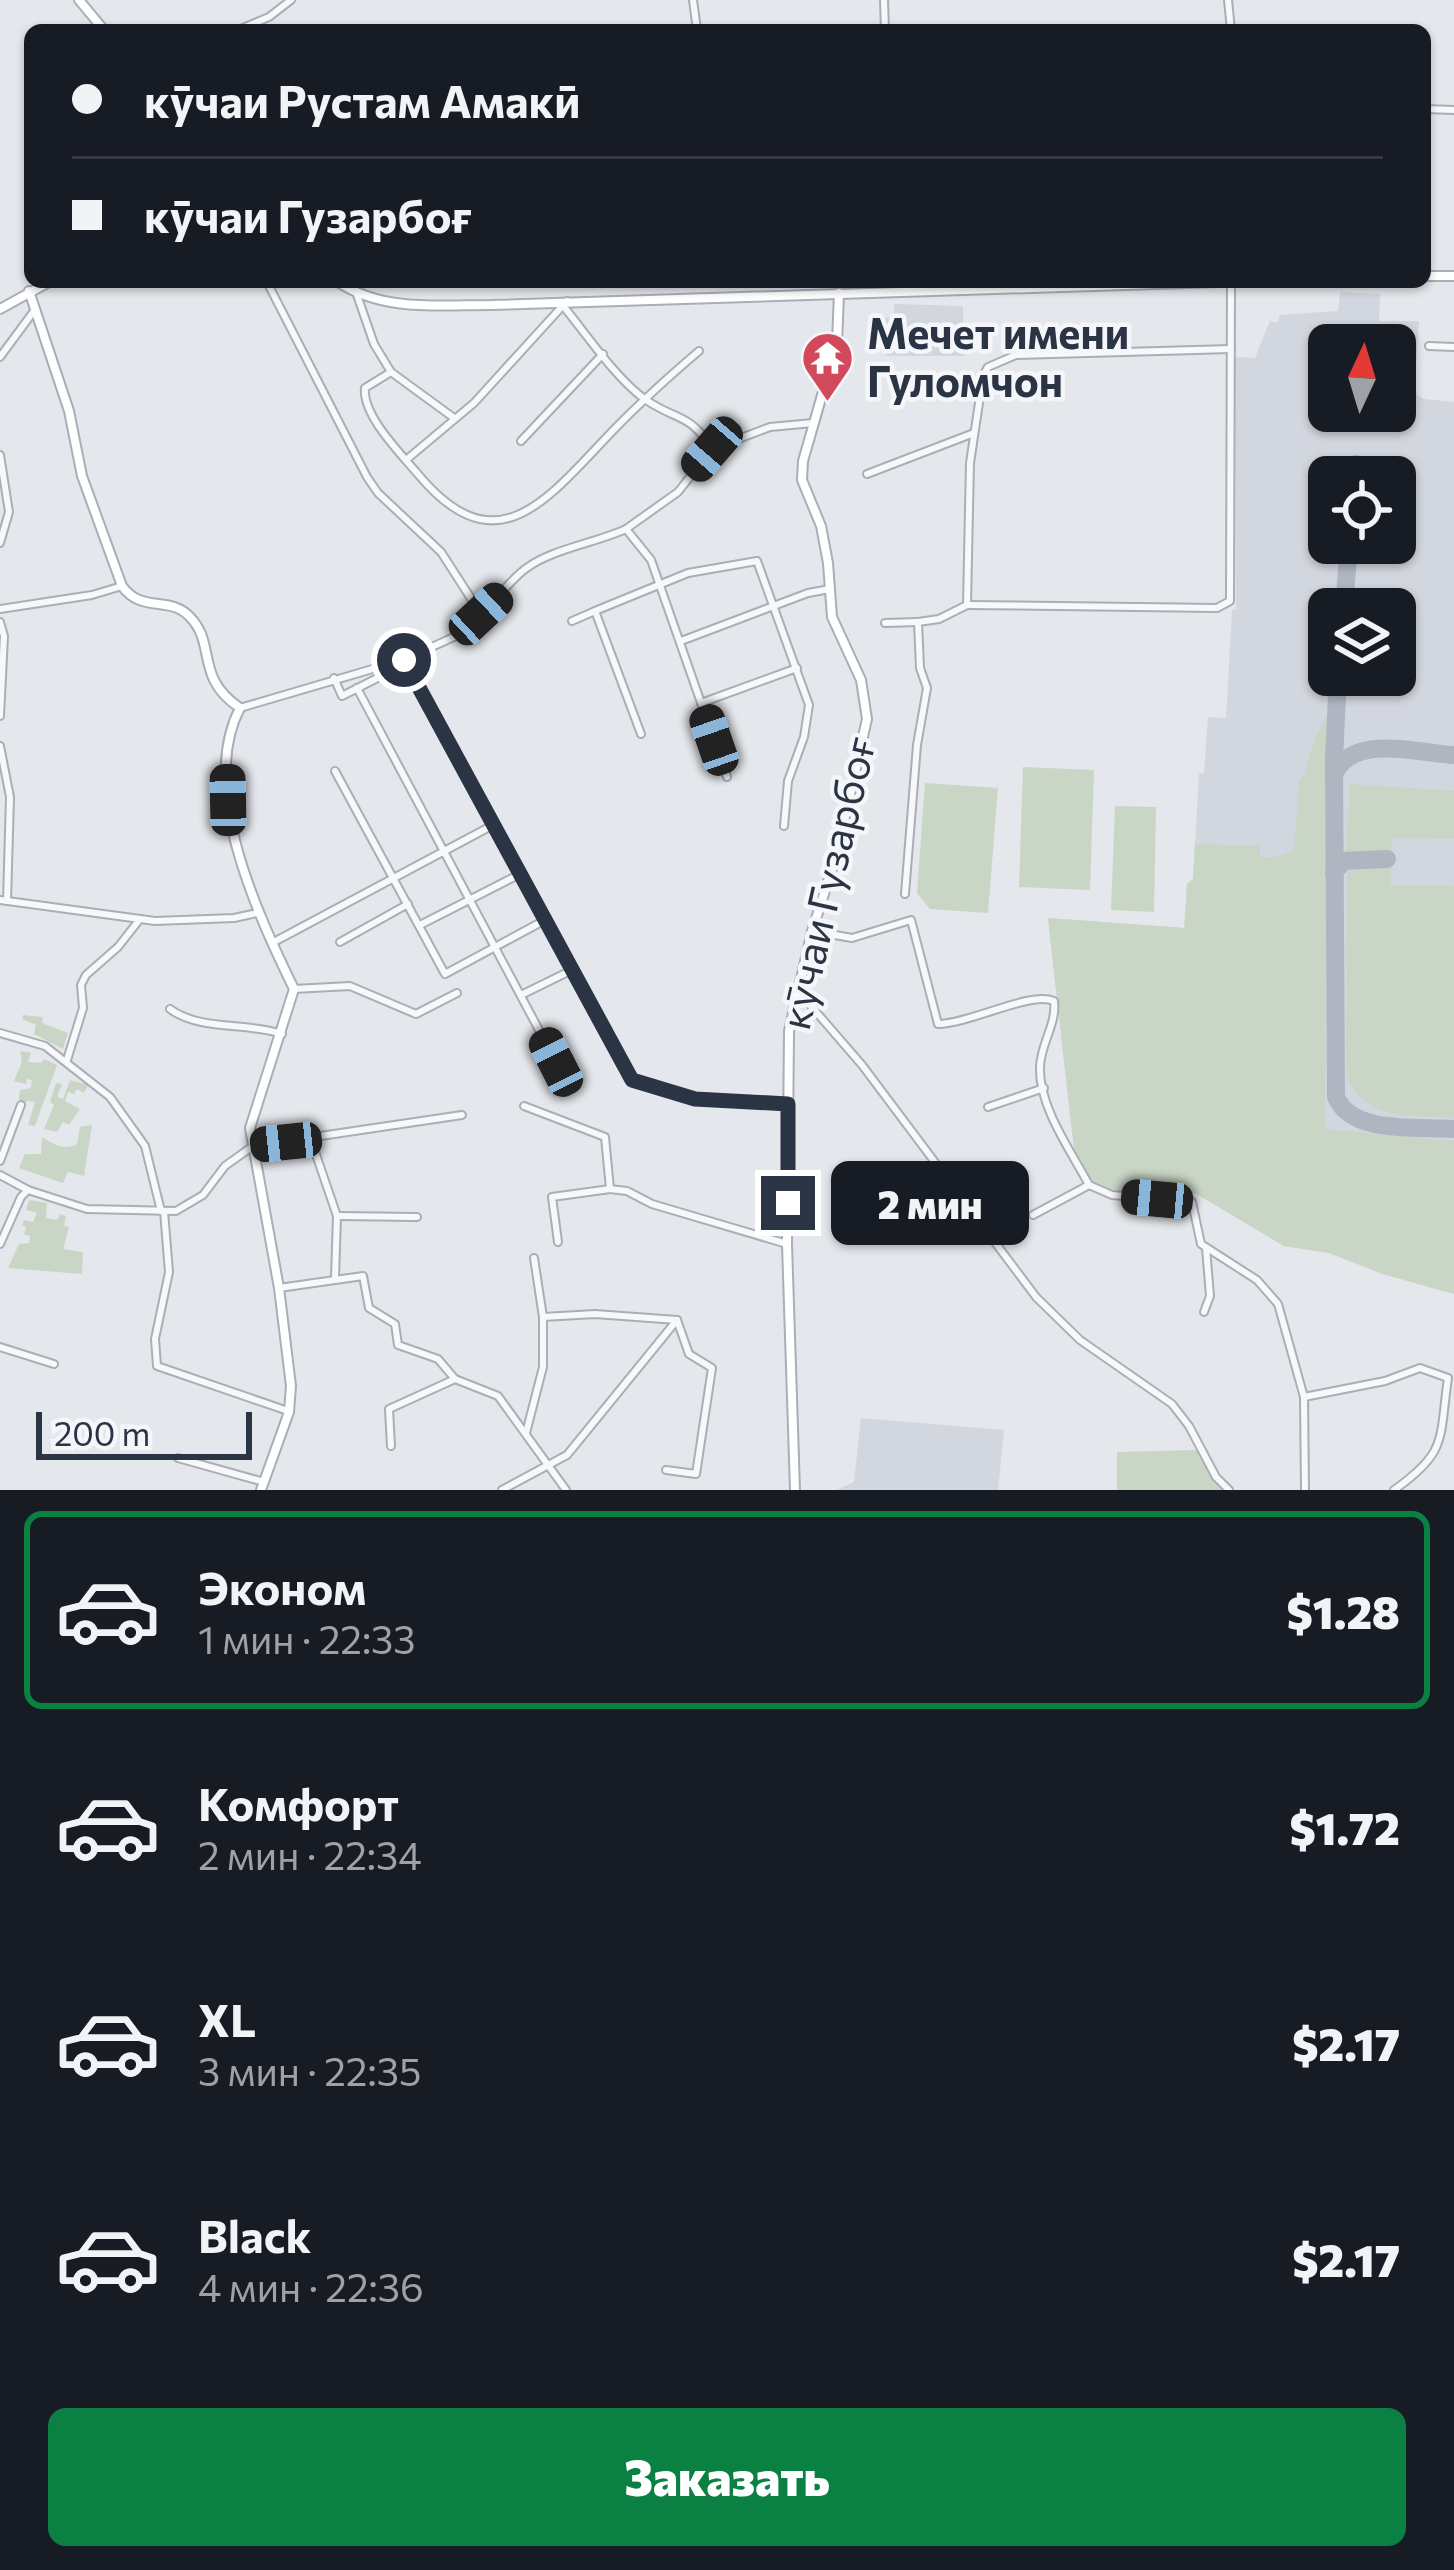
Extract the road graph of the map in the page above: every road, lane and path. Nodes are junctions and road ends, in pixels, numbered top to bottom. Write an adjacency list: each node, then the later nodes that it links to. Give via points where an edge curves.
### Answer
1 (80, 0): 3 (street)
2 (291, 0): 4 (street)
3 (99, 24)
4 (252, 24)
5 (34, 288): 10 (street)
6 (270, 288): 41 (street, via 378,493 441,552)
7 (349, 288): 11 (street)
8 (884, 288): 12 (street)
9 (1231, 288): 18 (street)
10 (29, 290): 14 (street); 15 (street)
11 (356, 292): 13 (street, via 403,304); 22 (street)
12 (839, 293): 13 (street); 25 (street, кӯчаи Гузарбоғ, via 837,343)
13 (566, 304): 20 (street); 24 (street)
14 (36, 308): 21 (street); 35 (street)
15 (0, 310)
16 (1429, 346): 17 (street)
17 (1454, 347)
18 (1232, 349): 26 (street, via 1016,355 983,376); 37 (street, via 1226,605)
19 (699, 351): 23 (street)
20 (603, 354): 23 (street); 27 (street)
21 (0, 357)
22 (391, 372): 24 (street); 30 (street, via 368,384 364,398)
23 (645, 399): 28 (street, via 691,421); 30 (street, via 565,484 507,519 451,508)
24 (454, 418): 30 (street)
25 (814, 423): 28 (street, via 770,427); 36 (street, кӯчаи Гузарбоғ, via 802,480 821,526)
26 (974, 433): 31 (street); 37 (street)
27 (521, 441)
28 (712, 449): 32 (street, via 678,492)
29 (0, 460): 33 (street, via 9,512)
30 (406, 460)
31 (867, 474)
32 (626, 529): 34 (street); 41 (street, via 522,570)
33 (0, 542)
34 (660, 584): 38 (street, via 753,560); 40 (street); 46 (street)
35 (122, 586): 39 (street); 53 (street, via 141,603 189,616 210,676)
36 (830, 589): 38 (street); 73 (street, кӯчаи Гузарбоғ, via 867,718)
37 (967, 605): 44 (street)
38 (774, 607): 46 (street); 48 (street)
39 (0, 609)
40 (596, 611): 42 (street); 55 (street)
41 (481, 614): 47 (street)
42 (572, 621)
43 (0, 622): 50 (street)
44 (918, 622): 45 (street); 65 (street, via 927,688)
45 (885, 623)
46 (680, 641): 52 (street)
47 (405, 661): 49 (street); 51 (street); 60 (street)
48 (797, 668): 52 (street); 61 (street, via 808,718)
49 (334, 678): 51 (street, via 342,696); 53 (street)
50 (1, 687): 54 (street)
51 (357, 688): 62 (street)
52 (701, 703): 58 (street)
53 (240, 708): 69 (street, via 227,747 228,800)
54 (0, 713)
55 (641, 734)
56 (0, 746): 59 (street)
57 (335, 771): 64 (street)
58 (727, 777)
59 (4, 783): 67 (street, via 11,834)
60 (495, 824): 62 (street); 63 (street)
61 (784, 826)
62 (446, 852): 64 (street); 66 (street)
63 (522, 873): 66 (street); 70 (street)
64 (394, 879): 68 (street); 75 (street)
65 (905, 894)
66 (469, 899): 72 (street); 76 (street)
67 (4, 900): 71 (street)
68 (408, 904): 72 (street); 74 (street)
69 (257, 913): 71 (street); 75 (street)
70 (547, 919): 76 (street); 77 (street)
71 (140, 920): 85 (street, via 81,985)
72 (420, 925): 76 (street, via 445,974)
73 (812, 931): 79 (street, кӯчаи Гузарбоғ); 87 (street, via 852,938 911,920 938,1024 1050,998)
74 (340, 942)
75 (272, 943): 78 (street)
76 (495, 946): 81 (street)
77 (574, 969): 81 (street); 88 (street, via 632,1080 695,1099)
78 (294, 988): 80 (street, via 350,986 416,1014); 84 (street)
79 (797, 991): 88 (street, кӯчаи Гузарбоғ); 128 (street, via 1036,1297 1080,1340 1172,1404)
80 (457, 993)
81 (521, 995): 86 (street)
82 (170, 1009): 84 (street, via 184,1019)
83 (0, 1034): 85 (street)
84 (282, 1034): 94 (street, via 251,1114)
85 (67, 1060): 100 (street, via 137,1131)
86 (556, 1062)
87 (1044, 1088): 91 (street); 97 (street)
88 (788, 1104): 106 (street, кӯчаи Гузарбоғ)
89 (21, 1105): 95 (street)
90 (524, 1106): 98 (street, via 605,1137)
91 (988, 1107)
92 (462, 1115): 93 (street)
93 (311, 1140): 94 (street); 102 (street)
94 (253, 1146): 100 (street, via 190,1205); 110 (street)
95 (0, 1161)
96 (0, 1175): 99 (street)
97 (1089, 1185): 101 (street); 107 (street, via 1112,1195 1192,1202)
98 (610, 1189): 104 (street, via 551,1197); 106 (street)
99 (28, 1190): 100 (street, via 87,1209); 105 (street)
100 (162, 1211): 118 (street, via 169,1272 157,1366)
101 (1034, 1215)
102 (337, 1216): 103 (street); 109 (street)
103 (416, 1216)
104 (558, 1242)
105 (0, 1244)
106 (788, 1244): 127 (street, кӯчаи Гузарбоғ)
107 (1206, 1248): 111 (street); 117 (street, via 1274,1298)
108 (534, 1258): 112 (street)
109 (335, 1278): 110 (street); 116 (street, via 363,1276 369,1309 395,1324 398,1345 438,1359)
110 (279, 1288): 118 (street)
111 (1204, 1312)
112 (543, 1317): 113 (street); 119 (street, via 543,1367)
113 (676, 1320): 122 (street); 123 (street, via 689,1354 712,1368 696,1474)
114 (0, 1348): 115 (street)
115 (54, 1364)
116 (455, 1379): 119 (street, via 498,1396); 120 (street, via 388,1409)
117 (1304, 1397): 129 (street); 130 (street, via 1420,1368 1448,1378 1433,1458)
118 (289, 1412): 124 (street)
119 (526, 1433): 122 (street)
120 (391, 1445)
121 (178, 1459): 124 (street)
122 (550, 1466): 125 (street); 126 (street)
123 (666, 1470)
124 (262, 1486)
125 (502, 1490)
126 (566, 1490)
127 (795, 1490)
128 (1229, 1490)
129 (1305, 1490)
130 (1394, 1490)

